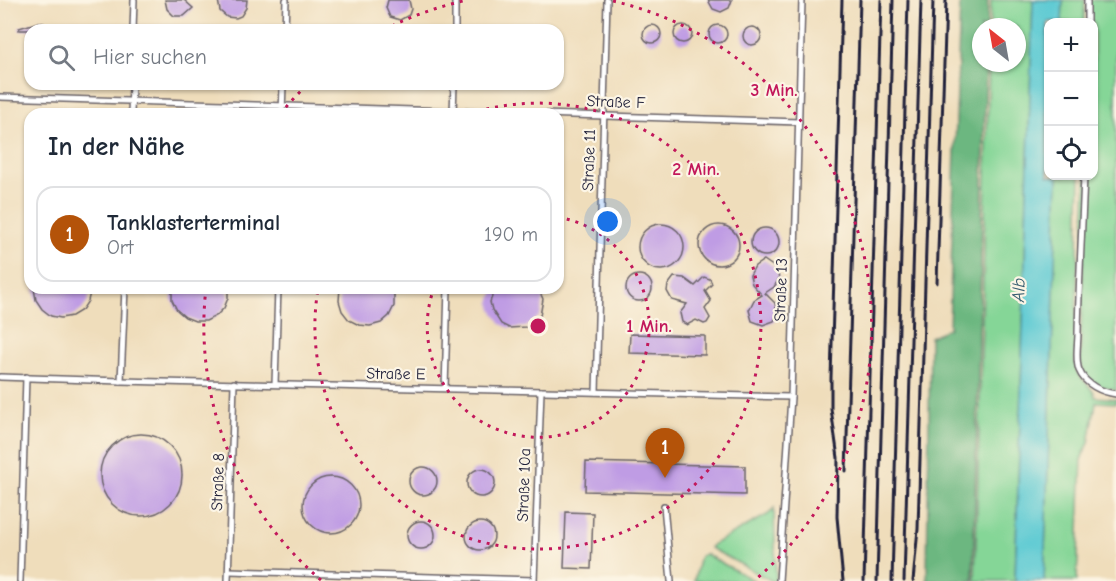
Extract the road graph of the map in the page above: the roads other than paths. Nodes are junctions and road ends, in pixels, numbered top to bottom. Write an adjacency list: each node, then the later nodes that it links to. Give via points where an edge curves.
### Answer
1 (134, 0): 8 (lane)
2 (286, 0): 9 (lane)
3 (455, 0): 10 (lane)
4 (607, 0): 21 (lane, Straße 11)
5 (802, 0): 22 (lane, Straße 13)
6 (1087, 0): 7 (lane)
7 (1087, 18)
8 (133, 24)
9 (285, 24)
10 (454, 24)
11 (132, 90): 15 (lane)
12 (283, 90): 16 (lane)
13 (454, 90): 19 (lane)
14 (0, 97): 15 (lane, Straße F)
15 (132, 102): 16 (lane, Straße F); 17 (lane)
16 (282, 106): 18 (lane, Straße F)
17 (132, 108)
18 (331, 108)
19 (453, 108)
20 (564, 114): 21 (lane, Straße F)
21 (603, 115): 22 (lane, Straße F); 34 (lane, Straße 11)
22 (799, 122): 36 (lane, Straße 13)
23 (1084, 180): 35 (lane, via 1079,370 1096,389)
24 (125, 294): 29 (lane)
25 (278, 294): 31 (lane)
26 (448, 294): 32 (lane)
27 (0, 377): 28 (lane, Straße E)
28 (26, 377): 29 (lane, Straße E); 40 (lane)
29 (122, 381): 30 (lane, Straße E)
30 (234, 383): 31 (lane, Straße E); 38 (lane, Straße 8)
31 (275, 384): 32 (lane, Straße E)
32 (445, 388): 33 (lane, Straße E)
33 (541, 391): 34 (lane, Straße E); 39 (lane, Straße 10a)
34 (596, 392): 36 (lane, Straße E)
35 (1116, 394)
36 (791, 397): 43 (lane, Straße 13)
37 (664, 506): 42 (lane)
38 (229, 571): 39 (lane); 41 (lane, Straße 8)
39 (534, 580)
40 (20, 581)
41 (228, 581)
42 (671, 581)
43 (779, 581)

